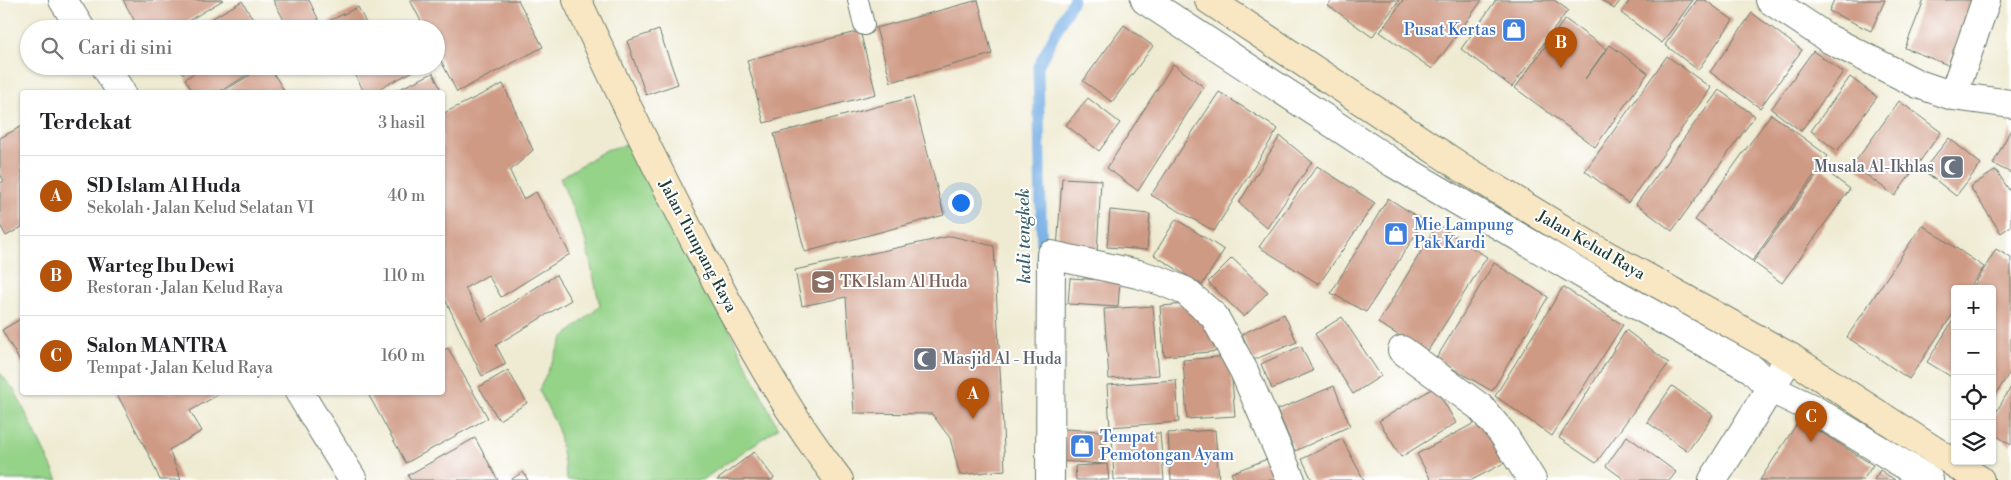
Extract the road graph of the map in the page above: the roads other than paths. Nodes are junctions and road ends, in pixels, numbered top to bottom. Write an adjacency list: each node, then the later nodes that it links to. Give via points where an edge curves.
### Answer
1 (63, 0): 8 (street)
2 (577, 0): 19 (main road, Jalan Tumpang Raya, via 681,216 745,336 802,430)
3 (858, 0): 9 (lane)
4 (1144, 0): 16 (street, via 1392,164 1752,370)
5 (1209, 0): 15 (main road, Jalan Kelud Raya, via 1461,168 1592,247)
6 (1770, 0): 12 (street, via 1829,39 1918,84)
7 (1986, 0): 12 (street)
8 (75, 20)
9 (864, 25)
10 (111, 75): 11 (street)
11 (120, 90)
12 (1953, 96): 13 (street)
13 (2011, 104)
14 (1402, 350): 22 (street, via 1480,407 1503,434)
15 (1790, 357): 16 (street); 25 (main road, Jalan Kelud Raya)
16 (1771, 389): 23 (street); 24 (street, via 1813,409)
17 (301, 395): 18 (street)
18 (353, 480)
19 (839, 480)
20 (1050, 480): 21 (street, via 1051,255 1161,281 1184,290 1214,316 1244,371)
21 (1291, 480)
22 (1532, 480)
23 (1712, 480)
24 (1929, 480)
25 (1980, 480)

